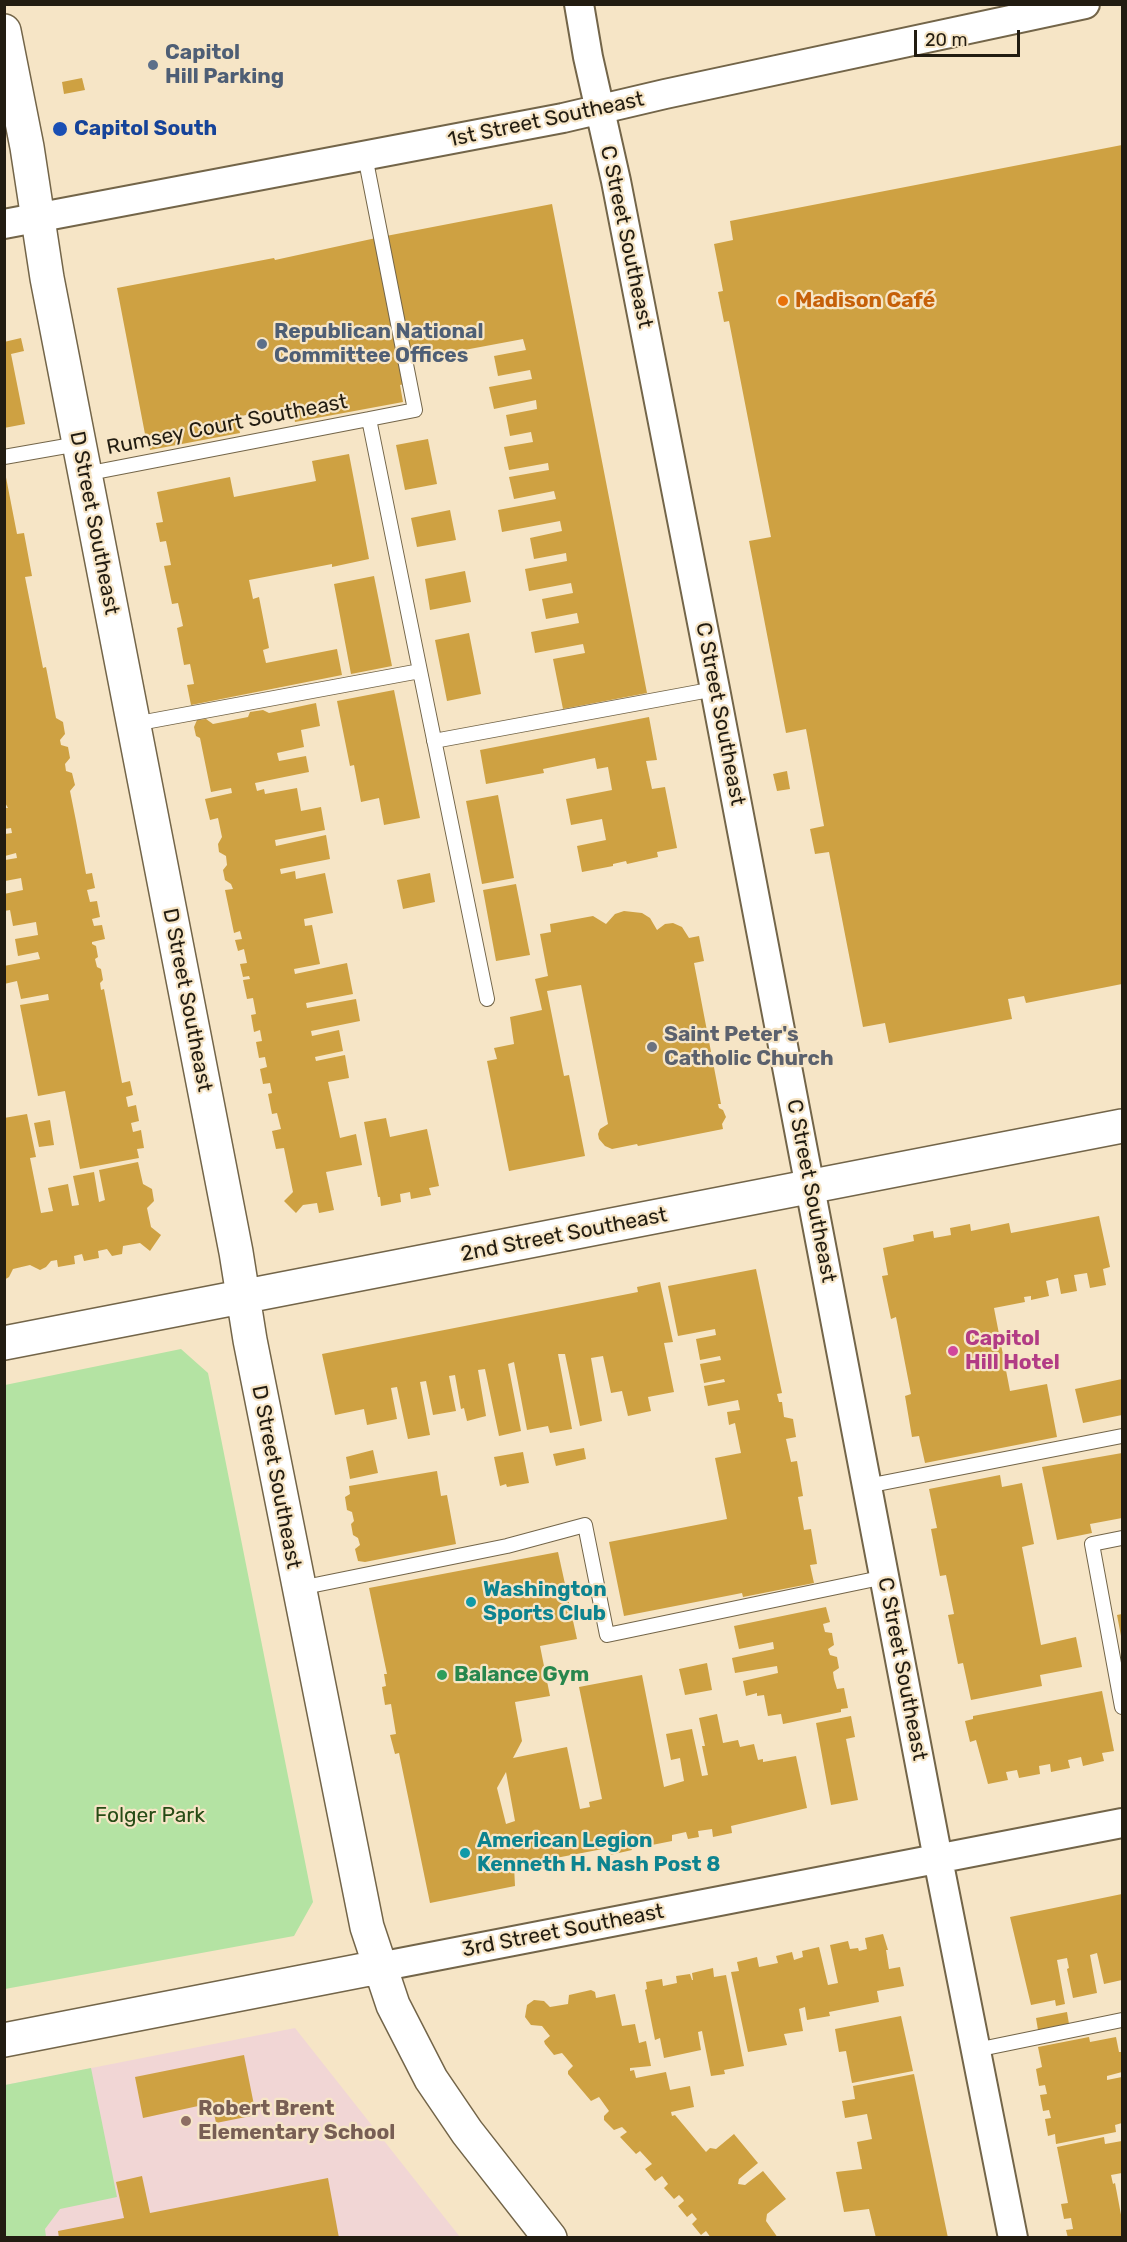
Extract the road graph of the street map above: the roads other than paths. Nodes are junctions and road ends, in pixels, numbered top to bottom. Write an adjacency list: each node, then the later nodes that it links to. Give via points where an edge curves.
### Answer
1 (579, 4): 4 (street, C Street Southeast)
2 (1085, 4): 4 (street, 1st Street Southeast)
3 (4, 31): 6 (street, D Street Southeast)
4 (599, 110): 5 (street, 1st Street Southeast); 12 (street, C Street Southeast)
5 (365, 156): 6 (street, 1st Street Southeast); 8 (lane, via 415,410)
6 (38, 218): 7 (street, 1st Street Southeast); 10 (street, D Street Southeast)
7 (4, 224)
8 (369, 419): 10 (lane, Rumsey Court Southeast); 11 (lane, Rumsey Court Southeast)
9 (4, 457): 10 (lane, Rumsey Court Southeast)
10 (81, 459): 13 (street, D Street Southeast)
11 (420, 671): 13 (lane); 14 (lane, Rumsey Court Southeast)
12 (716, 689): 14 (lane); 17 (street, C Street Southeast)
13 (134, 724): 18 (street, D Street Southeast)
14 (434, 741): 15 (lane, Rumsey Court Southeast)
15 (487, 999)
16 (1122, 1126): 17 (street, 2nd Street Southeast)
17 (810, 1186): 18 (street, 2nd Street Southeast); 21 (street, C Street Southeast)
18 (243, 1296): 19 (street, 2nd Street Southeast); 24 (street, D Street Southeast)
19 (4, 1342)
20 (1122, 1436): 21 (lane)
21 (867, 1486): 23 (street, C Street Southeast)
22 (1122, 1538): 25 (lane, via 1092,1544)
23 (885, 1577): 24 (lane, via 607,1635 585,1525 507,1546); 27 (street, C Street Southeast)
24 (298, 1589): 28 (street, D Street Southeast, via 363,1907)
25 (1122, 1707)
26 (1122, 1823): 27 (street, 3rd Street Southeast)
27 (938, 1859): 28 (street, 3rd Street Southeast); 31 (street, C Street Southeast)
28 (379, 1966): 30 (street, 3rd Street Southeast); 32 (street, D Street Southeast, via 400,2020 431,2079)
29 (1122, 2020): 31 (lane)
30 (4, 2040)
31 (976, 2050): 33 (street, C Street Southeast)
32 (550, 2238)
33 (1013, 2238)

